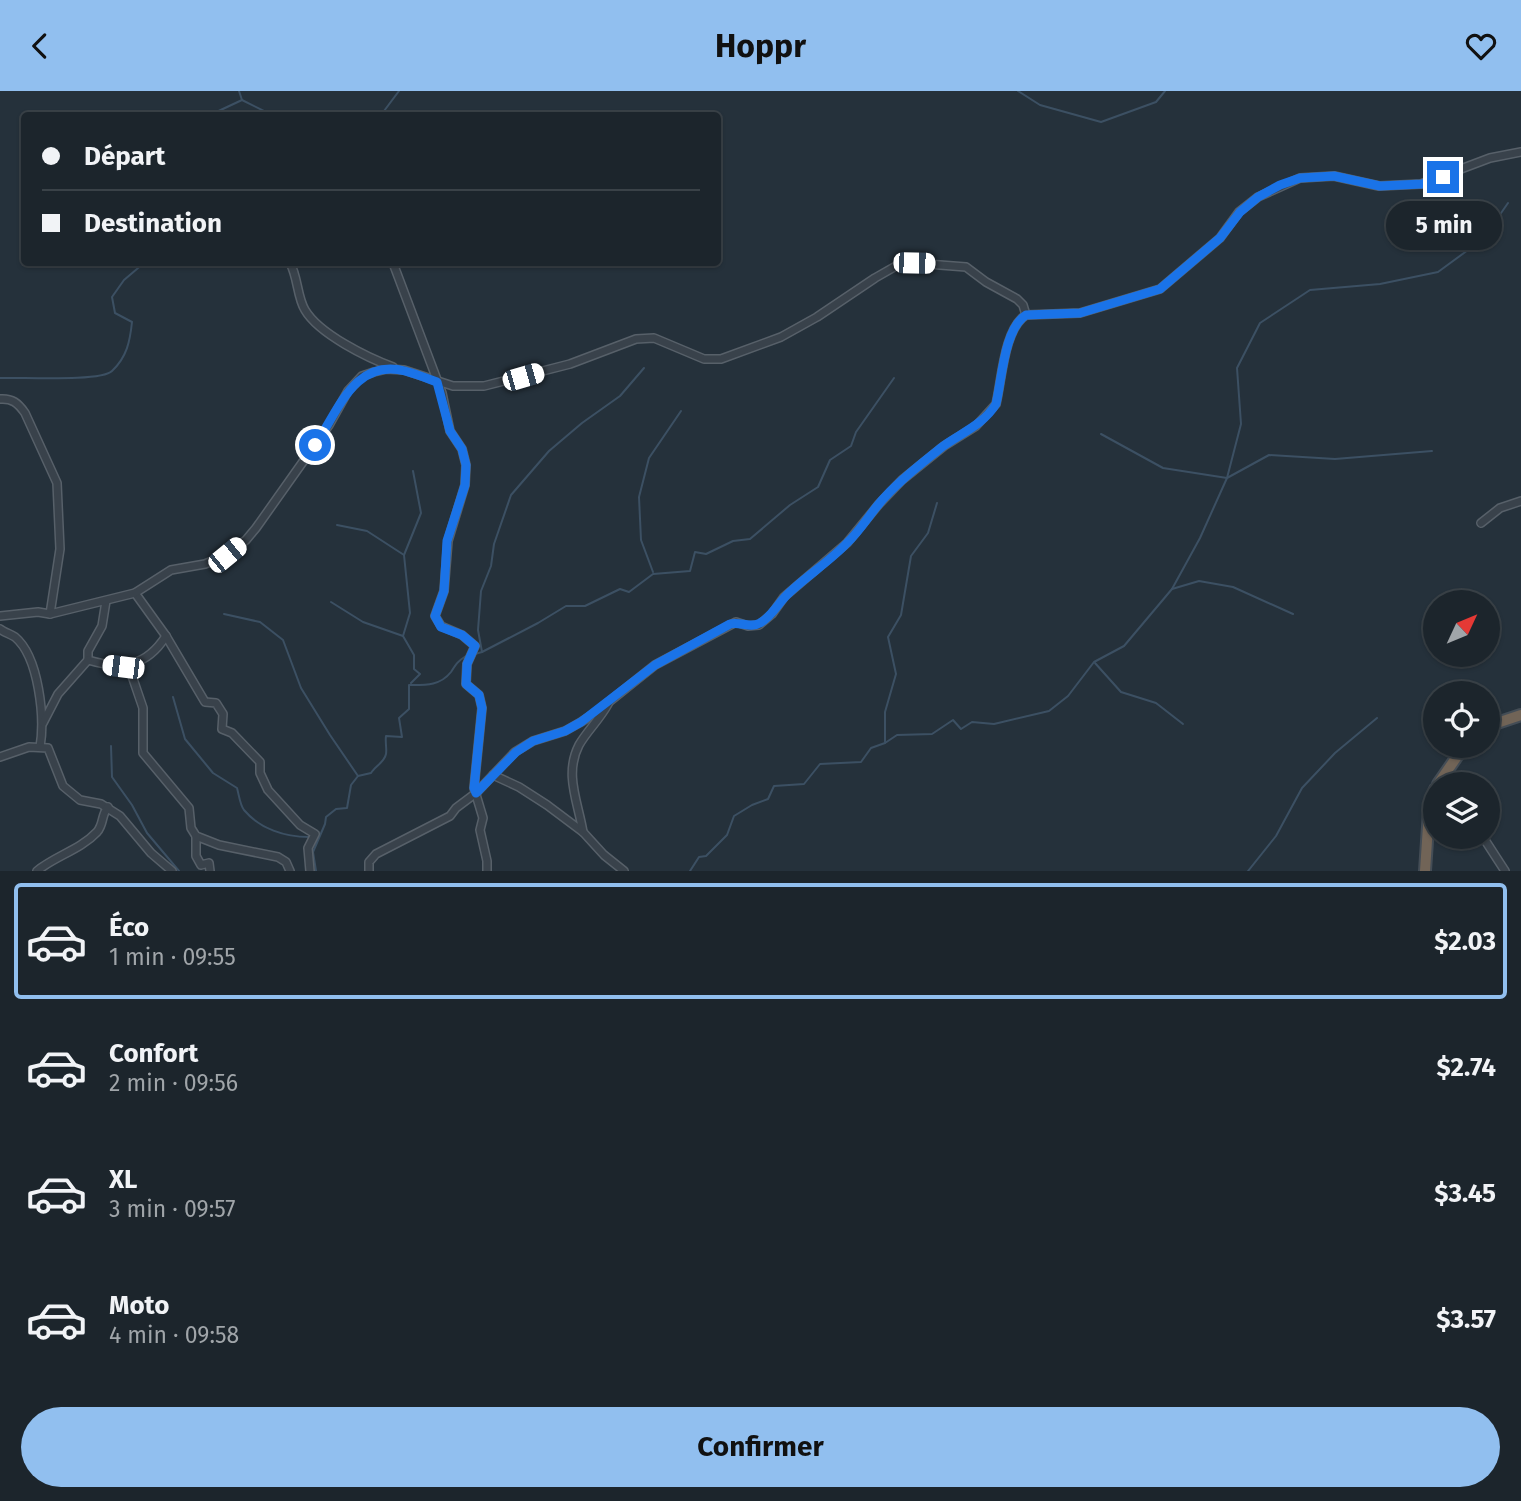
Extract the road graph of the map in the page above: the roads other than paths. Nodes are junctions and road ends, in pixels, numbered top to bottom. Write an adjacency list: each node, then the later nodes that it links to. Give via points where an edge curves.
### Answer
1 (1521, 152): 4 (street, via 1490,158 1422,184 1380,186 1334,176 1300,178 1258,197 1220,238 1160,289 1080,313)
2 (291, 266): 5 (street, via 305,311 318,325 368,358)
3 (394, 266): 6 (street)
4 (1026, 315): 6 (street, via 1017,299 966,267 914,263 896,266 781,337 721,359 705,359 654,338 636,339 570,364 484,386); 18 (street, via 1011,333 996,404 984,419 902,480 847,543 759,625 736,622 711,633 655,665)
5 (404, 370): 6 (street); 10 (street, via 362,376 246,540 227,555 171,571)
6 (437, 382): 25 (street, via 450,431 466,465 465,485 447,541 444,591 435,616 441,627 475,646 467,664 466,684 479,695 482,708)
7 (0, 399): 12 (street, via 19,404 57,483 60,549)
8 (1521, 501): 9 (street, via 1500,508)
9 (1481, 523)
10 (135, 593): 11 (street); 15 (street)
11 (106, 601): 12 (street); 16 (street)
12 (50, 614): 13 (street)
13 (0, 616)
14 (0, 629): 21 (street, via 14,637 29,660 40,688)
15 (166, 635): 17 (street, via 151,655); 35 (street, via 205,702 216,703 223,713 222,730 232,733 260,762 268,790 300,825 315,834 308,848)
16 (88, 660): 17 (street); 21 (street, via 58,694)
17 (123, 667): 28 (street, via 130,670 143,708 143,753 189,808)
18 (609, 702): 24 (street, via 565,731 533,741); 27 (street, via 573,762 571,779)
19 (1521, 715): 20 (highway)
20 (1500, 722)
21 (43, 723): 22 (street)
22 (40, 747): 23 (street); 26 (street, via 48,748 63,786 80,800)
23 (0, 757)
24 (493, 775): 25 (street); 27 (street, via 519,787)
25 (476, 793): 36 (street, via 450,816 376,854); 37 (street)
26 (108, 807): 31 (street, via 101,827 90,838); 32 (street)
27 (583, 832): 38 (street)
28 (196, 836): 33 (street, via 196,856 201,865 209,863); 34 (street, via 278,857)
29 (1426, 849): 39 (highway)
30 (1491, 849): 40 (street)
31 (38, 871)
32 (172, 871)
33 (210, 871)
34 (290, 871)
35 (310, 871)
36 (369, 871)
37 (487, 871)
38 (624, 871)
39 (1425, 871)
40 (1505, 871)

